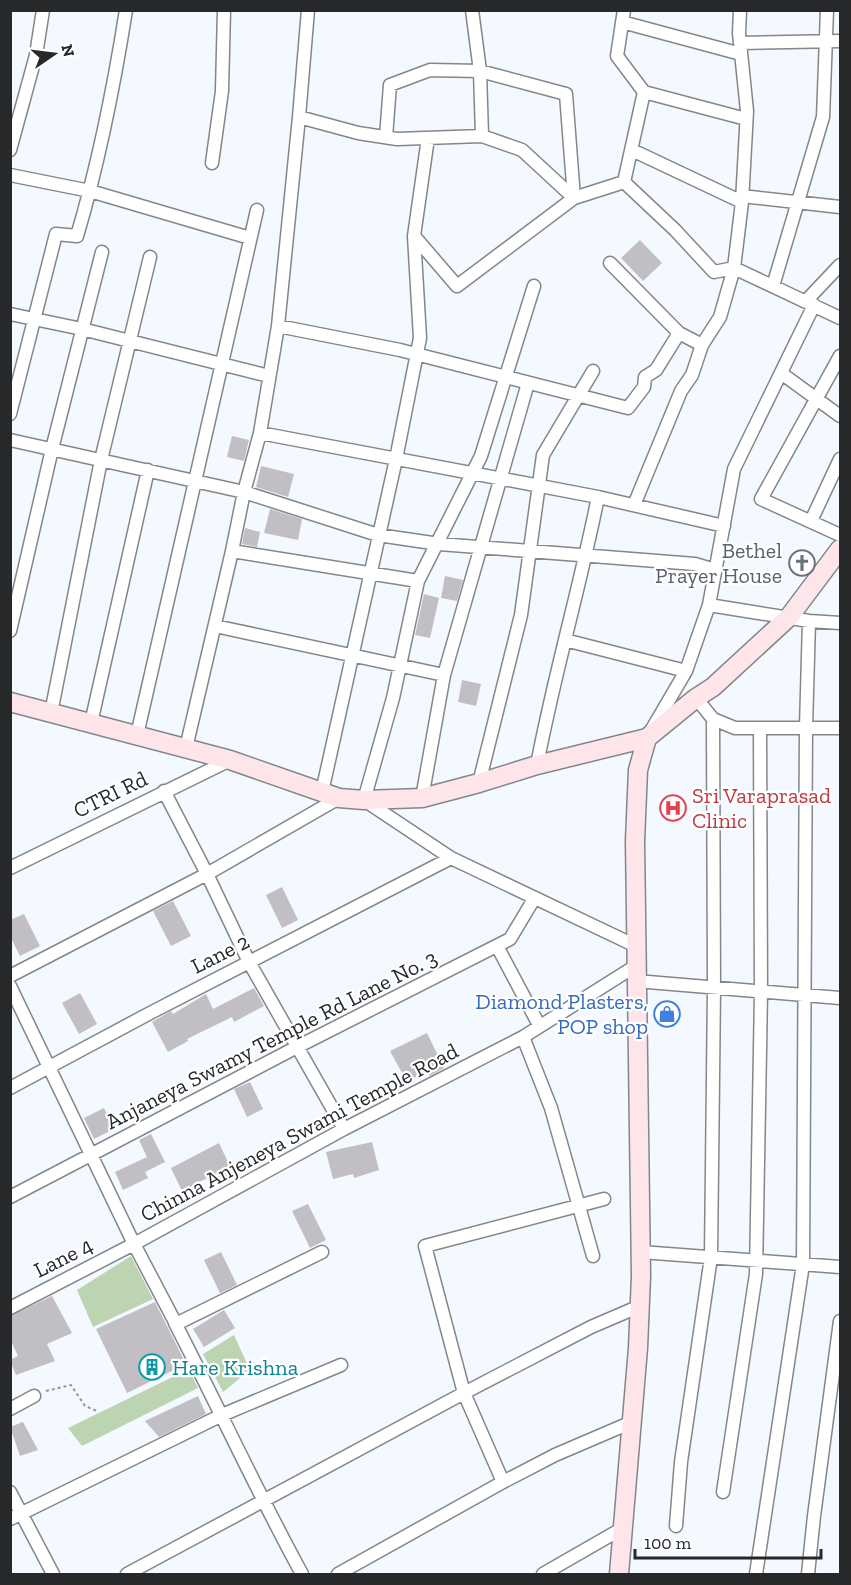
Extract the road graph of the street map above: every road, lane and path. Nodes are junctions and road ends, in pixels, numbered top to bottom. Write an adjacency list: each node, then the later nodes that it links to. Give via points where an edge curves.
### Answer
1 (43, 10): 19 (street, via 36,55)
2 (126, 10): 24 (street)
3 (224, 10): 21 (street, via 222,91)
4 (308, 10): 14 (street)
5 (472, 10): 12 (street)
6 (740, 10): 11 (street)
7 (827, 10): 9 (street)
8 (623, 16): 11 (street); 13 (street, via 616,56)
9 (825, 40): 10 (street); 11 (street); 27 (street, via 823,117)
10 (840, 41)
11 (741, 49): 15 (street)
12 (480, 71): 16 (street); 17 (street, via 430,70 390,84); 25 (street, via 566,94)
13 (644, 93): 15 (street); 20 (street)
14 (299, 117): 17 (street); 43 (street)
15 (746, 119): 26 (street)
16 (482, 136): 18 (street); 25 (street, via 522,150)
17 (386, 137): 18 (street)
18 (428, 138): 30 (street)
19 (10, 150)
20 (632, 150): 23 (street); 26 (street)
21 (212, 163)
22 (10, 175): 24 (street)
23 (624, 182): 25 (street); 36 (street, via 714,272)
24 (90, 191): 31 (street); 42 (street, via 77,236 56,234)
25 (574, 198): 30 (street, via 457,286)
26 (742, 199): 27 (street); 36 (street)
27 (797, 203): 28 (street); 38 (street)
28 (840, 207)
29 (257, 210): 31 (street)
30 (414, 236): 48 (street, via 420,338)
31 (250, 238): 50 (street)
32 (102, 252): 44 (street)
33 (150, 257): 46 (street)
34 (610, 262): 45 (street)
35 (840, 265): 39 (street)
36 (734, 268): 38 (street); 47 (street, via 720,318)
37 (534, 286): 54 (street)
38 (773, 286): 39 (street)
39 (810, 303): 41 (street); 52 (street)
40 (10, 314): 42 (street)
41 (840, 318)
42 (35, 319): 44 (street); 58 (street)
43 (278, 326): 48 (street); 53 (street)
44 (82, 329): 46 (street); 62 (street)
45 (679, 333): 47 (street); 56 (street, via 656,370 645,377 644,387 628,408)
46 (130, 342): 50 (street); 65 (street)
47 (702, 345): 73 (street)
48 (417, 354): 54 (street); 63 (street)
49 (840, 356): 57 (street)
50 (221, 364): 53 (street); 69 (street)
51 (593, 371): 56 (street)
52 (781, 373): 57 (street); 75 (street, via 734,469)
53 (269, 376): 60 (street)
54 (506, 377): 55 (street); 67 (street)
55 (528, 383): 56 (street); 68 (street)
56 (579, 396): 70 (street, via 543,454)
57 (817, 399): 59 (street); 74 (street, via 761,499)
58 (10, 414)
59 (840, 416)
60 (260, 433): 63 (street); 71 (street)
61 (10, 440): 62 (street)
62 (52, 449): 65 (street); 92 (street)
63 (396, 459): 67 (street); 77 (street)
64 (840, 459): 74 (street)
65 (101, 460): 66 (street); 100 (street)
66 (148, 470): 69 (street); 102 (street)
67 (472, 473): 68 (street); 78 (street)
68 (500, 479): 70 (street); 79 (street)
69 (195, 481): 71 (street); 106 (street)
70 (539, 486): 72 (street); 82 (street)
71 (244, 492): 77 (street); 81 (street)
72 (598, 497): 73 (street); 83 (street)
73 (634, 505): 75 (street)
74 (811, 521): 76 (street)
75 (724, 526): 84 (street)
76 (840, 534)
77 (378, 535): 78 (street); 85 (street)
78 (439, 544): 79 (street); 86 (street)
79 (481, 547): 82 (street); 97 (street)
80 (840, 549): 88 (street)
81 (232, 550): 85 (street); 91 (street)
82 (530, 551): 83 (street); 111 (street, via 521,615)
83 (586, 555): 84 (street, via 694,564); 93 (street)
84 (715, 570): 87 (street)
85 (370, 573): 86 (street); 94 (street)
86 (418, 581): 95 (street)
87 (709, 605): 88 (street); 96 (street)
88 (789, 617): 89 (street); 98 (street)
89 (809, 621): 90 (street); 103 (street)
90 (840, 623)
91 (215, 626): 94 (street); 108 (street)
92 (10, 631)
93 (565, 640): 96 (street); 110 (street, via 549,697)
94 (351, 655): 95 (street); 113 (street)
95 (400, 665): 97 (street); 115 (street)
96 (686, 671): 107 (street)
97 (444, 675): 114 (street)
98 (696, 698): 101 (street); 107 (street)
99 (10, 702): 100 (street)
100 (51, 713): 102 (street)
101 (713, 719): 104 (street, via 735,728); 126 (street)
102 (91, 723): 106 (street)
103 (806, 727): 104 (street); 105 (street); 128 (street)
104 (760, 728): 127 (street)
105 (840, 728)
106 (137, 735): 108 (street)
107 (647, 738): 110 (street); 121 (street, via 637,780); 124 (street)
108 (186, 748): 109 (street)
109 (230, 759): 112 (street, CTRI Rd); 113 (street)
110 (537, 765): 111 (street)
111 (479, 783): 114 (street)
112 (164, 791): 117 (street, CTRI Rd); 118 (street)
113 (331, 795): 115 (street); 118 (street)
114 (422, 798): 115 (street)
115 (364, 800): 116 (street)
116 (451, 858): 119 (street); 122 (street, Lane 2)
117 (10, 868)
118 (207, 874): 122 (street); 123 (street)
119 (534, 899): 120 (street, Anjaneya Swamy Temple Rd Lane No. 3, via 510,939); 121 (street)
120 (496, 946): 130 (street); 132 (street, Anjaneya Swamy Temple Rd Lane No. 3)
121 (636, 956): 130 (street, Chinna Anjeneya Swami Temple Road); 142 (street)
122 (249, 962): 132 (street); 133 (street, Lane 2)
123 (10, 976)
124 (648, 982): 126 (street); 142 (street)
125 (10, 986): 133 (street, Chinna Anjeneya Swami Temple Road)
126 (714, 988): 127 (street); 144 (street)
127 (761, 993): 128 (street); 145 (street)
128 (805, 995): 129 (street); 146 (street)
129 (840, 998)
130 (539, 1025): 131 (street, Chinna Anjeneya Swami Temple Road)
131 (523, 1037): 135 (street, Chinna Anjeneya Swami Temple Road); 139 (street, via 551,1108)
132 (297, 1047): 135 (street); 136 (street, Anjaneya Swamy Temple Rd Lane No. 3)
133 (50, 1068): 134 (street, Lane 2); 136 (street, Chinna Anjeneya Swami Temple Road)
134 (10, 1088)
135 (344, 1129): 140 (street, Chinna Anjeneya Swami Temple Road)
136 (91, 1155): 137 (street, Anjaneya Swamy Temple Rd Lane No. 3); 140 (street, Chinna Anjeneya Swami Temple Road)
137 (10, 1197)
138 (604, 1199): 139 (street)
139 (580, 1204): 143 (street); 153 (street, via 424,1246)
140 (134, 1244): 149 (street, Lane 4); 151 (street)
141 (322, 1252): 151 (street)
142 (647, 1252): 144 (street); 148 (street); 172 (street, via 650,1341)
143 (593, 1256)
144 (711, 1257): 145 (street); 164 (street, via 681,1462)
145 (755, 1260): 146 (street); 161 (street)
146 (803, 1264): 147 (street); 173 (street)
147 (840, 1267)
148 (640, 1306): 153 (street); 158 (street)
149 (10, 1308)
150 (840, 1322): 174 (street)
151 (175, 1323): 157 (street)
152 (341, 1365): 157 (street)
153 (464, 1393): 159 (street); 162 (street)
154 (36, 1395): 155 (street); 156 (path, via 71,1385 85,1406)
155 (10, 1409)
156 (97, 1411)
157 (222, 1415): 162 (street); 163 (street)
158 (632, 1422): 159 (street); 165 (street)
159 (503, 1482): 169 (street)
160 (10, 1492): 163 (street)
161 (723, 1492)
162 (262, 1501): 167 (street); 168 (street)
163 (16, 1516): 166 (street)
164 (676, 1526)
165 (623, 1528): 170 (street); 171 (street)
166 (53, 1575)
167 (127, 1575)
168 (302, 1575)
169 (338, 1575)
170 (543, 1575)
171 (620, 1575)
172 (632, 1575)
173 (756, 1575)
174 (808, 1575)

